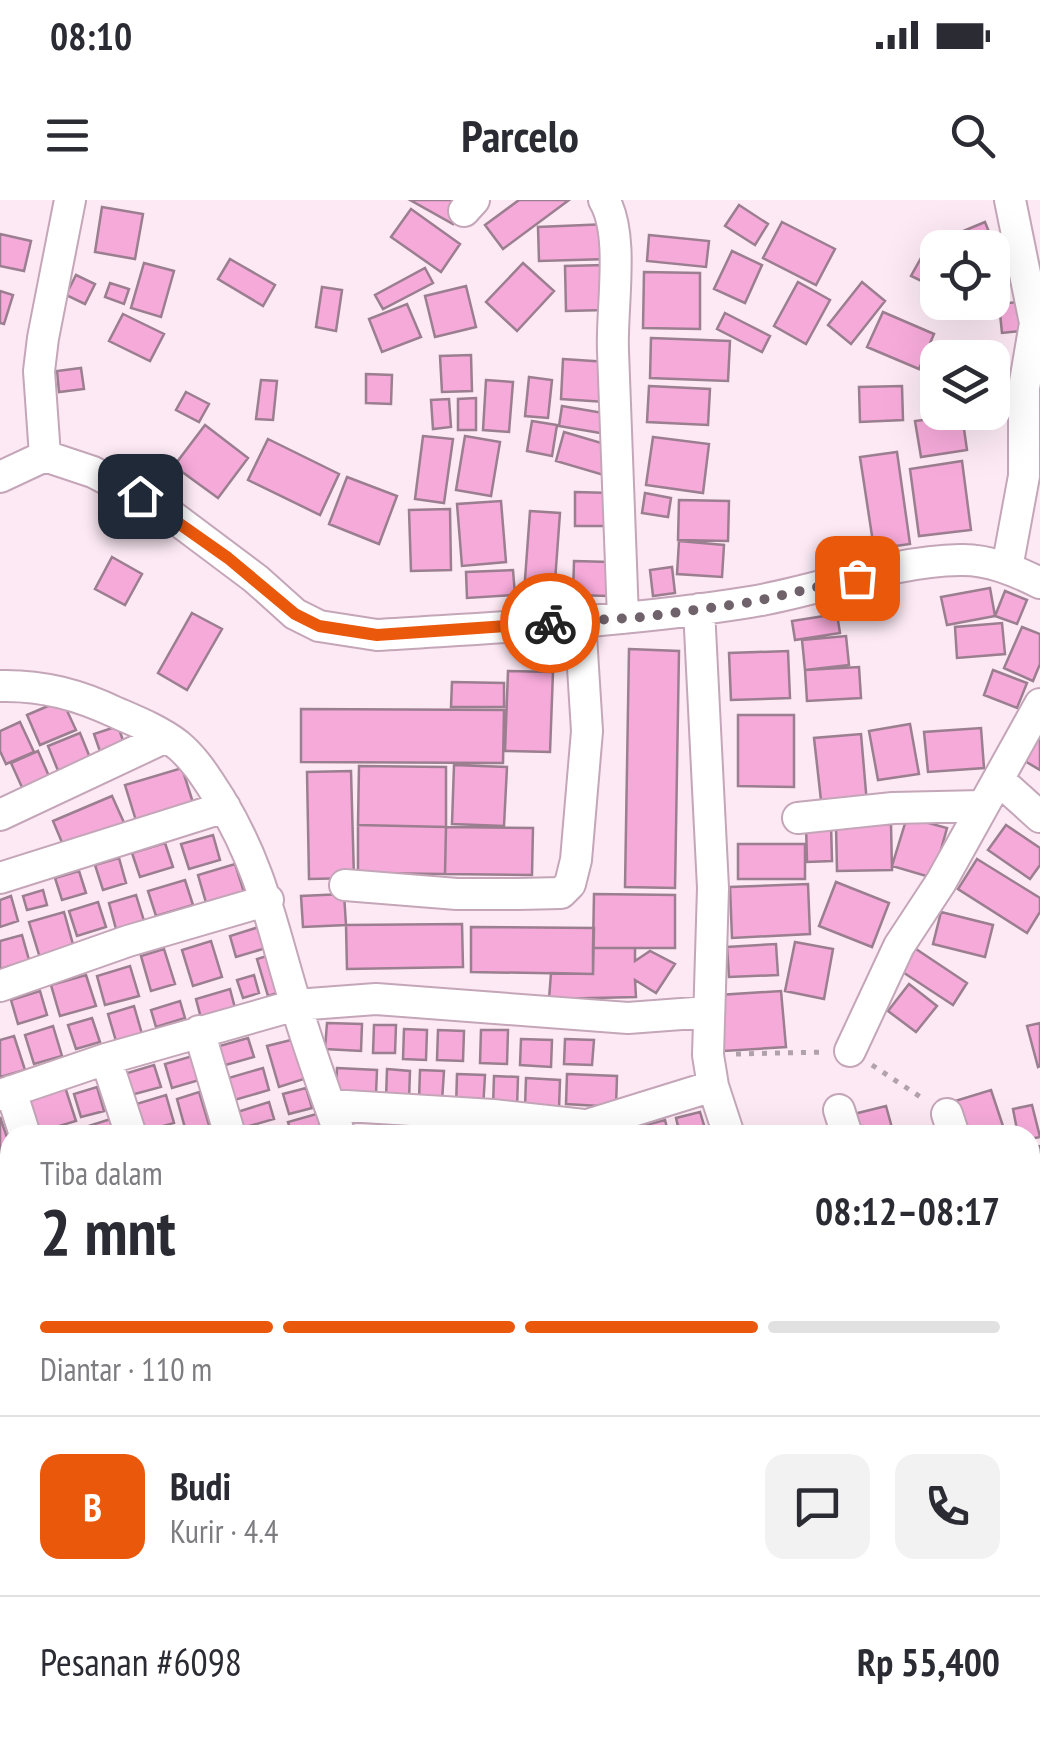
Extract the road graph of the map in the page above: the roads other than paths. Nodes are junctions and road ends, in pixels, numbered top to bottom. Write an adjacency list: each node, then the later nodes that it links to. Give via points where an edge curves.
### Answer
1 (70, 200): 4 (street, via 41,354)
2 (604, 200): 9 (street, via 615,232)
3 (1010, 200): 6 (street, via 1036,323 1024,388 1024,476)
4 (45, 456): 5 (street); 10 (street, via 94,472 160,507 319,626 377,635)
5 (0, 478)
6 (1008, 568): 7 (street); 8 (street, via 935,562)
7 (1040, 583)
8 (699, 609): 9 (street); 25 (street, via 713,888)
9 (623, 618): 10 (street)
10 (580, 620): 21 (street, via 586,730 570,884 560,892 518,894)
11 (0, 686): 13 (street, via 60,691)
12 (1040, 704): 14 (street)
13 (166, 737): 16 (street, via 199,765); 17 (street)
14 (999, 780): 15 (street); 18 (street)
15 (982, 806): 19 (street); 27 (street, via 899,946)
16 (225, 807): 20 (street); 22 (street)
17 (0, 815)
18 (1040, 817)
19 (798, 818)
20 (0, 878)
21 (345, 885)
22 (268, 900): 23 (street); 24 (street)
23 (0, 986)
24 (296, 1005): 25 (street, via 376,999 628,1018); 26 (street); 31 (street)
25 (708, 1012): 29 (street)
26 (199, 1031): 28 (street); 34 (street)
27 (850, 1051)
28 (106, 1059): 30 (street); 33 (street)
29 (713, 1086): 37 (street); 38 (street)
30 (6, 1093): 32 (street)
31 (330, 1105): 35 (street); 36 (street)
32 (20, 1125)
33 (127, 1125)
34 (227, 1125)
35 (337, 1125)
36 (576, 1125)
37 (587, 1125)
38 (726, 1125)

